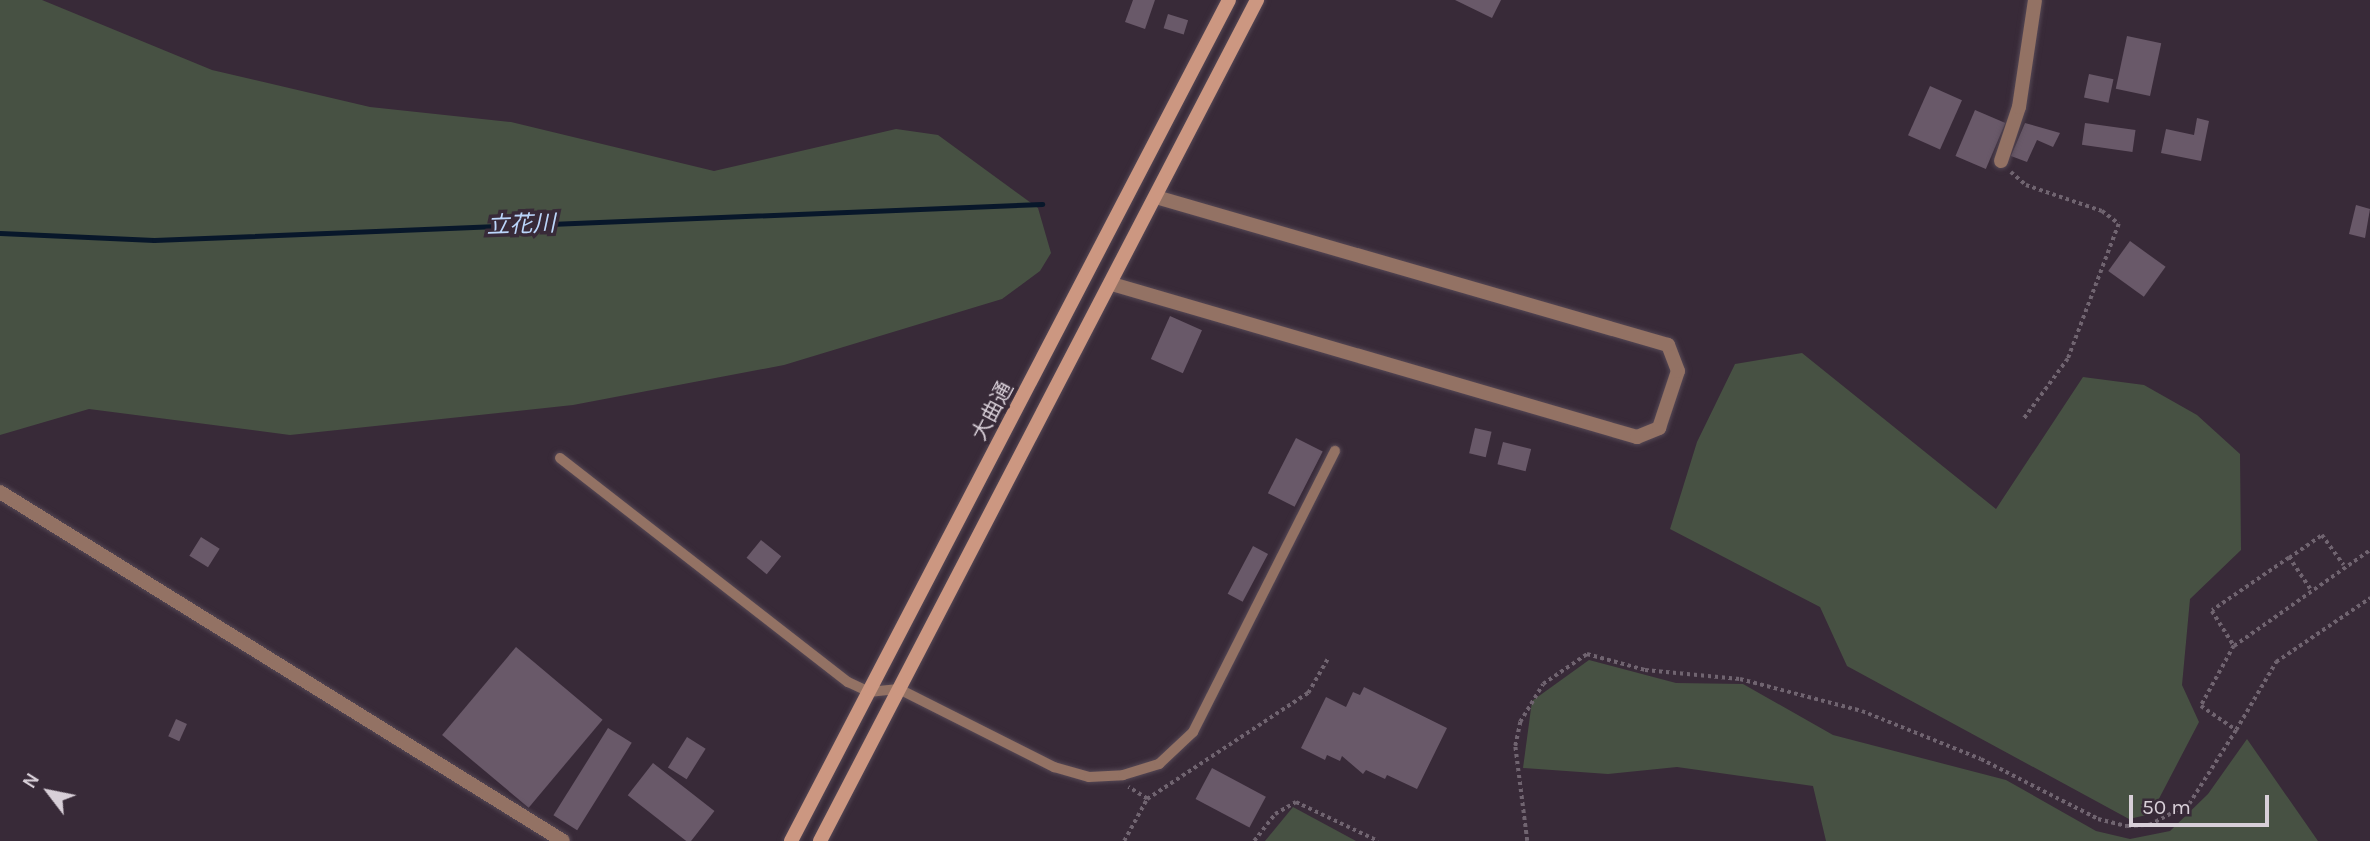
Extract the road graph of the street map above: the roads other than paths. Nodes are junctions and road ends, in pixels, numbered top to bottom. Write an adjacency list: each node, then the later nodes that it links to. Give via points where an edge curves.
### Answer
1 (1229, 0): 11 (main road, 大曲通)
2 (1257, 0): 5 (main road)
3 (2035, 0): 4 (street, via 2019,107)
4 (2001, 161)
5 (1156, 197): 6 (main road); 6 (street, via 1668,345 1678,371 1658,428 1637,437)
6 (1112, 284): 10 (main road)
7 (1335, 451): 10 (lane, via 1193,732 1159,764 1123,775 1089,777 1054,767)
8 (560, 458): 11 (lane, via 848,682)
9 (0, 492): 12 (street)
10 (899, 689): 11 (lane); 14 (main road)
11 (869, 692): 13 (main road, 大曲通)
12 (563, 841)
13 (792, 841)
14 (820, 841)

